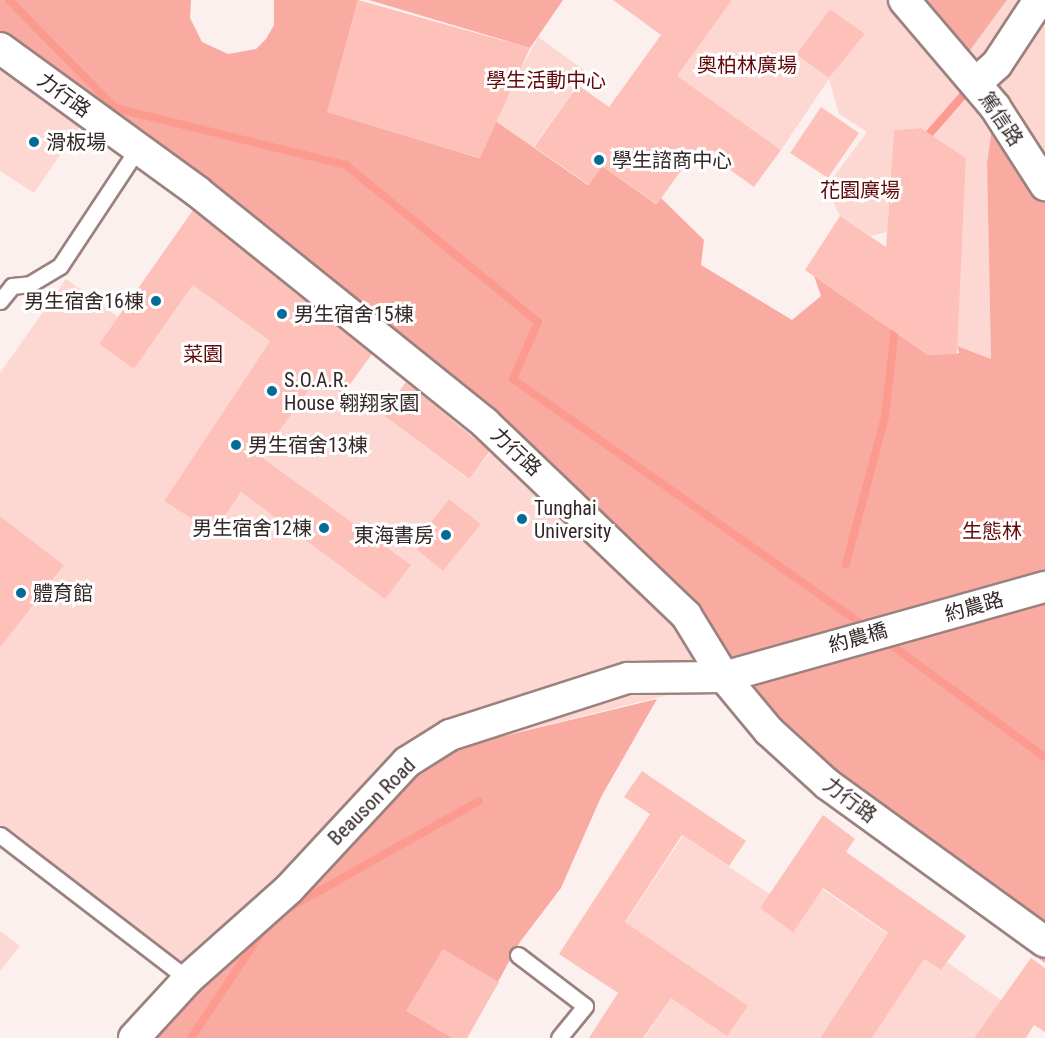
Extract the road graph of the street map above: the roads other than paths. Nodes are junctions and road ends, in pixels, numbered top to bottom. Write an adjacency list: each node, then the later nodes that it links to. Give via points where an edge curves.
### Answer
1 (904, 0): 4 (street, 篤信路)
2 (1039, 0): 4 (street, 篤信路)
3 (0, 48): 5 (street, 力行路)
4 (980, 73): 6 (street, 篤信路)
5 (138, 148): 7 (lane, via 60,266 30,284 12,286); 11 (street, 力行路, via 325,291 485,423 686,615)
6 (1045, 185)
7 (0, 301)
8 (1045, 587): 9 (street, 約農路)
9 (903, 626): 10 (street, 約農橋)
10 (813, 651): 11 (street, Beauson Road)
11 (724, 677): 13 (street, 力行路, via 769,731 827,784); 15 (street, Beauson Road, via 628,678 450,735 407,762 289,889)
12 (0, 836): 15 (lane)
13 (1045, 942)
14 (518, 955): 17 (lane, via 585,1006)
15 (188, 979): 16 (street, Beauson Road)
16 (134, 1038)
17 (559, 1038)

